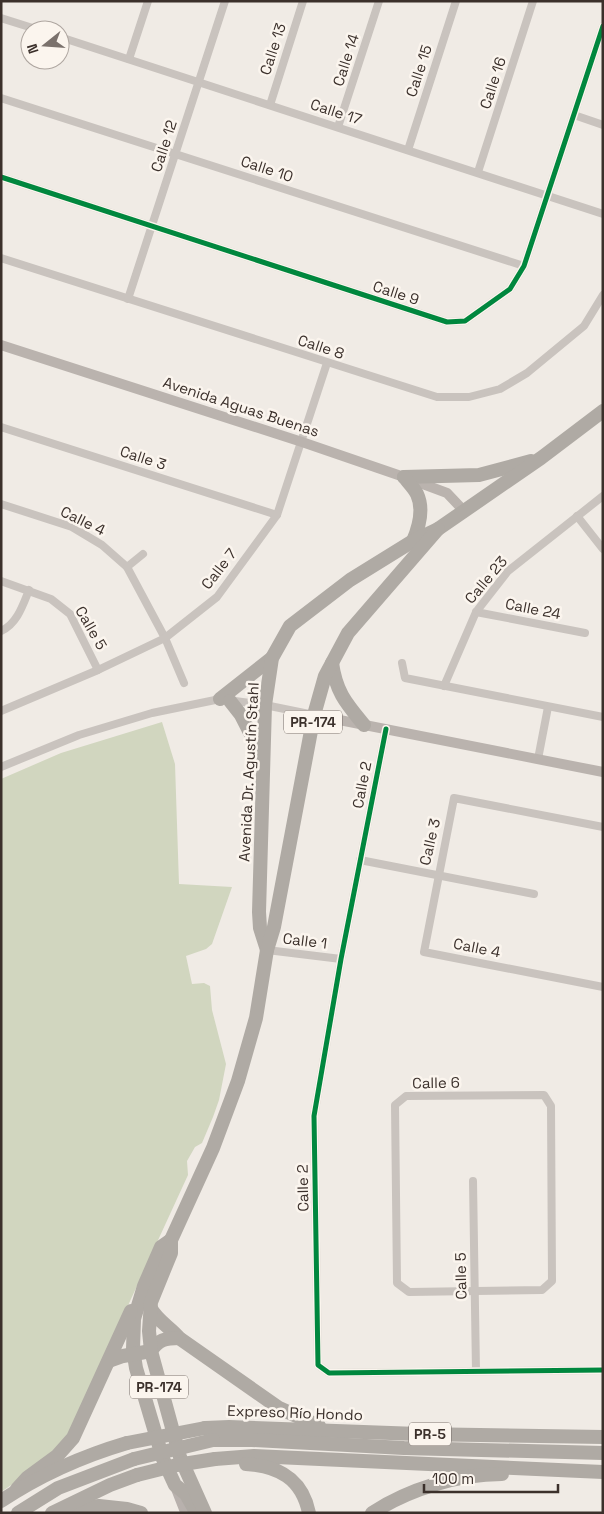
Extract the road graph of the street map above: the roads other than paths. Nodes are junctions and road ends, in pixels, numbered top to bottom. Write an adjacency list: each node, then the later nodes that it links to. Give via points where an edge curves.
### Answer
1 (148, 1): 11 (street)
2 (225, 1): 12 (street, Calle 12)
3 (303, 1): 14 (street, Calle 13)
4 (379, 1): 17 (street, Calle 14)
5 (456, 1): 18 (street, Calle 15)
6 (533, 1): 20 (street, Calle 16)
7 (1, 18): 8 (street)
8 (20, 24)
9 (603, 26): 15 (street, Calle 9)
10 (70, 40): 11 (street, Calle 17)
11 (129, 59): 12 (street, Calle 17)
12 (199, 82): 14 (street, Calle 17); 19 (street, Calle 12)
13 (1, 98): 19 (street, Calle 10)
14 (270, 105): 17 (street, Calle 17)
15 (574, 115): 16 (street); 22 (street, Calle 9)
16 (603, 125)
17 (338, 127): 18 (street, Calle 17)
18 (408, 150): 20 (street, Calle 17)
19 (176, 154): 24 (street, Calle 12); 26 (street, Calle 10)
20 (478, 172): 22 (street, Calle 17)
21 (1, 177): 24 (street, Calle 9)
22 (548, 195): 23 (street, Calle 17); 26 (street, Calle 9)
23 (603, 214)
24 (152, 226): 26 (street, Calle 9, via 447,322 464,322 510,289); 28 (street, Calle 12)
25 (1, 258): 28 (street, Calle 8)
26 (524, 266)
27 (603, 295): 30 (street, Calle 8, via 584,326 527,373 500,390 469,397 437,398)
28 (128, 299): 30 (street, Calle 8)
29 (1, 345): 33 (street, Avenida Aguas Buenas)
30 (327, 363): 33 (street, Calle 7)
31 (603, 411): 34 (highway, Avenida Dr. Agustín Stahl / PR-174)
32 (1, 427): 39 (street, Calle 3)
33 (302, 442): 35 (street, Avenida Aguas Buenas); 39 (street, Calle 7)
34 (541, 458): 35 (highway, via 479,475); 38 (highway, Avenida Dr. Agustín Stahl / PR-174)
35 (404, 477): 38 (street, Avenida Aguas Buenas, via 447,493); 42 (highway, via 417,494 420,511)
36 (603, 496): 40 (street, Calle 23)
37 (1, 504): 46 (street, Calle 4, via 72,527 102,545)
38 (464, 511): 41 (highway, Avenida Dr. Agustín Stahl / PR-174)
39 (277, 515): 53 (street, Calle 7, via 217,597)
40 (577, 516): 43 (street); 50 (street, Calle 23, via 508,571)
41 (438, 529): 42 (highway, Avenida Dr. Agustín Stahl / PR-174); 49 (highway, Avenida Dr. Agustín Stahl / PR-174)
42 (413, 541): 45 (highway, Avenida Dr. Agustín Stahl / PR-174)
43 (603, 549)
44 (143, 554): 46 (street)
45 (378, 562): 49 (highway, via 385,575); 54 (highway, Avenida Dr. Agustín Stahl / PR-174, via 290,626)
46 (127, 567): 53 (street, Calle 4)
47 (1, 581): 48 (street, Calle 5)
48 (29, 590): 51 (street, via 20,614); 57 (street, Calle 5, via 51,599 70,614)
49 (371, 606): 55 (highway, Avenida Dr. Agustín Stahl / PR-174, via 348,633)
50 (476, 612): 52 (street, Calle 24); 59 (street, Calle 23)
51 (1, 631)
52 (586, 633)
53 (165, 638): 57 (street, Calle 7); 58 (street, Calle 4)
54 (272, 658): 60 (highway); 61 (highway, Avenida Dr. Agustín Stahl / PR-174)
55 (332, 663): 64 (highway, Avenida Dr. Agustín Stahl / PR-174); 66 (highway, via 334,681)
56 (402, 663): 59 (street, via 406,678)
57 (98, 670): 63 (street, Calle 7)
58 (184, 683)
59 (444, 686): 62 (street)
60 (225, 700): 61 (street); 69 (highway, via 241,715); 70 (street, via 152,713 79,735)
61 (266, 705): 64 (street); 69 (highway, Avenida Dr. Agustín Stahl / PR-174)
62 (548, 707): 65 (street); 68 (street)
63 (1, 711)
64 (314, 715): 66 (street); 76 (highway, Avenida Dr. Agustín Stahl / PR-174)
65 (603, 717)
66 (364, 725): 67 (street)
67 (386, 729): 68 (street); 73 (street, Calle 2)
68 (538, 759): 71 (street)
69 (264, 760): 76 (highway, Avenida Dr. Agustín Stahl / PR-174, via 260,928)
70 (1, 767)
71 (603, 772)
72 (603, 827): 74 (street, Calle 3, via 454,798)
73 (360, 860): 74 (street, Calle 3); 77 (street, Calle 2)
74 (439, 875): 75 (street); 78 (street, Calle 4, via 424,952)
75 (534, 894)
76 (267, 950): 77 (street, Calle 1); 81 (highway, Avenida Dr. Agustín Stahl / PR-174, via 256,1018 238,1081 213,1148 171,1240 161,1247)
77 (341, 959): 87 (street, Calle 2, via 314,1116 318,1365 329,1373)
78 (603, 986)
79 (473, 1181): 80 (street, Calle 5)
80 (474, 1291): 80 (street, Calle 6, via 409,1292 397,1283 395,1105 406,1096 544,1095 551,1106 552,1281 542,1290); 87 (street, Calle 5)
81 (144, 1306): 82 (highway); 83 (highway, Avenida Dr. Agustín Stahl / PR-174); 84 (highway, Avenida Dr. Agustín Stahl / PR-174, via 133,1330); 85 (highway, via 130,1312)
82 (179, 1338): 83 (highway, via 157,1342); 88 (highway, via 279,1408)
83 (151, 1351): 84 (highway); 103 (highway, Avenida Dr. Agustín Stahl / PR-174, via 187,1476)
84 (134, 1355): 85 (highway); 95 (highway, Avenida Dr. Agustín Stahl / PR-174, via 153,1427)
85 (109, 1361): 96 (highway, via 73,1438 57,1456 26,1478)
86 (603, 1370): 87 (street, Calle 2)
87 (476, 1371)
88 (329, 1430): 89 (highway, Expreso Río Hondo / PR-5); 96 (highway, Expreso Río Hondo / PR-5, bridge, via 205,1428 128,1443 83,1457)
89 (603, 1438)
90 (603, 1453): 94 (highway, bridge, via 213,1440 134,1459)
91 (215, 1459): 92 (highway, PR-5, via 254,1456); 98 (highway, PR-5, bridge, via 178,1464 137,1475); 104 (highway, via 280,1470 297,1487)
92 (566, 1469): 93 (highway, PR-5); 105 (highway, via 547,1474 491,1474 444,1483 406,1494)
93 (603, 1472)
94 (92, 1476): 98 (highway, via 47,1507); 99 (highway, via 58,1488)
95 (175, 1485): 101 (main road); 102 (highway, via 186,1494)
96 (17, 1490): 97 (highway, Expreso Río Hondo / PR-5)
97 (1, 1501)
98 (50, 1512): 100 (highway, via 100,1506)
99 (18, 1513)
100 (141, 1513)
101 (186, 1513)
102 (196, 1513)
103 (205, 1513)
104 (309, 1513)
105 (372, 1513)

